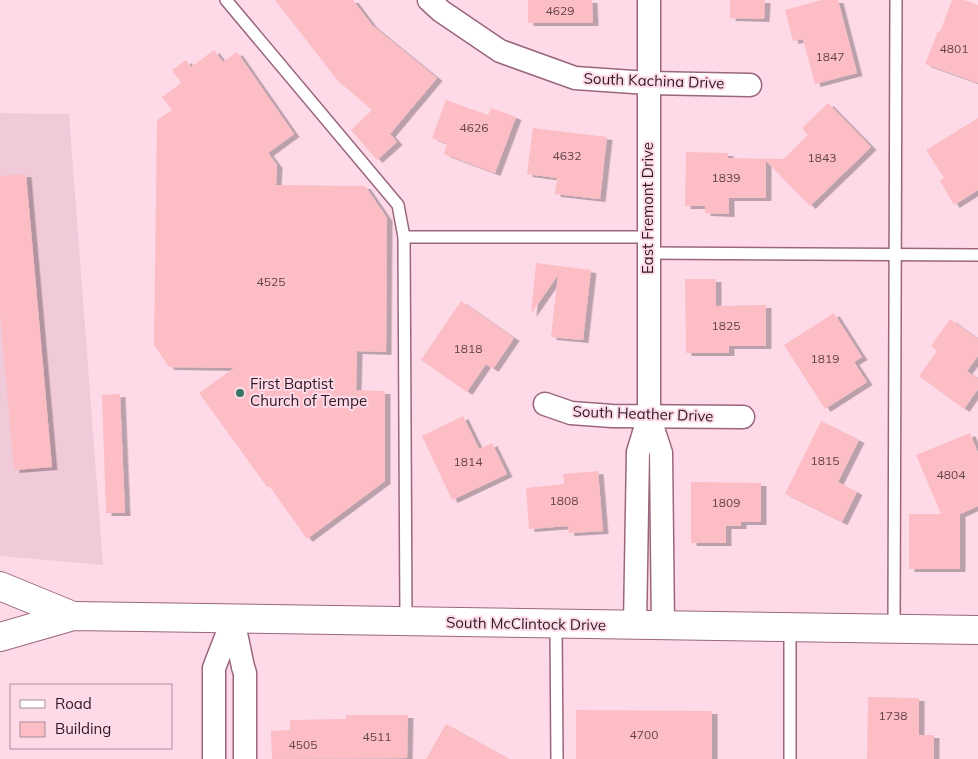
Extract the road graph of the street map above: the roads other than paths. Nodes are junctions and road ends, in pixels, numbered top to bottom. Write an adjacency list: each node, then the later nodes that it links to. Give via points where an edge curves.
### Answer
1 (226, 0): 7 (lane, via 398,205)
2 (429, 0): 5 (street, South Kachina Drive, via 500,51 575,78)
3 (649, 0): 5 (street, East Fremont Drive)
4 (896, 0): 9 (lane)
5 (648, 83): 6 (street, South Kachina Drive); 8 (street, East Fremont Drive)
6 (750, 85)
7 (404, 237): 8 (lane); 17 (lane)
8 (648, 245): 9 (lane); 12 (street, East Fremont Drive)
9 (895, 254): 10 (lane); 22 (lane)
10 (978, 255)
11 (545, 404): 12 (street, South Heather Drive, via 571,413)
12 (649, 416): 13 (street, South Heather Drive); 19 (street, East Fremont Drive, via 638,452); 20 (street, East Fremont Drive, via 661,453)
13 (743, 417)
14 (0, 586): 15 (main road, South McClintock Drive)
15 (74, 616): 16 (main road, South McClintock Drive); 24 (main road, South McClintock Drive)
16 (233, 619): 17 (main road, South McClintock Drive); 25 (street, via 214,668); 26 (street, via 245,673)
17 (406, 622): 18 (main road, South McClintock Drive)
18 (556, 624): 19 (main road, South McClintock Drive); 27 (lane)
19 (635, 625): 20 (main road, South McClintock Drive)
20 (663, 626): 21 (main road, South McClintock Drive)
21 (790, 627): 22 (main road, South McClintock Drive); 28 (lane)
22 (894, 629): 23 (main road, South McClintock Drive)
23 (978, 630)
24 (0, 637)
25 (214, 759)
26 (245, 759)
27 (557, 759)
28 (790, 759)

